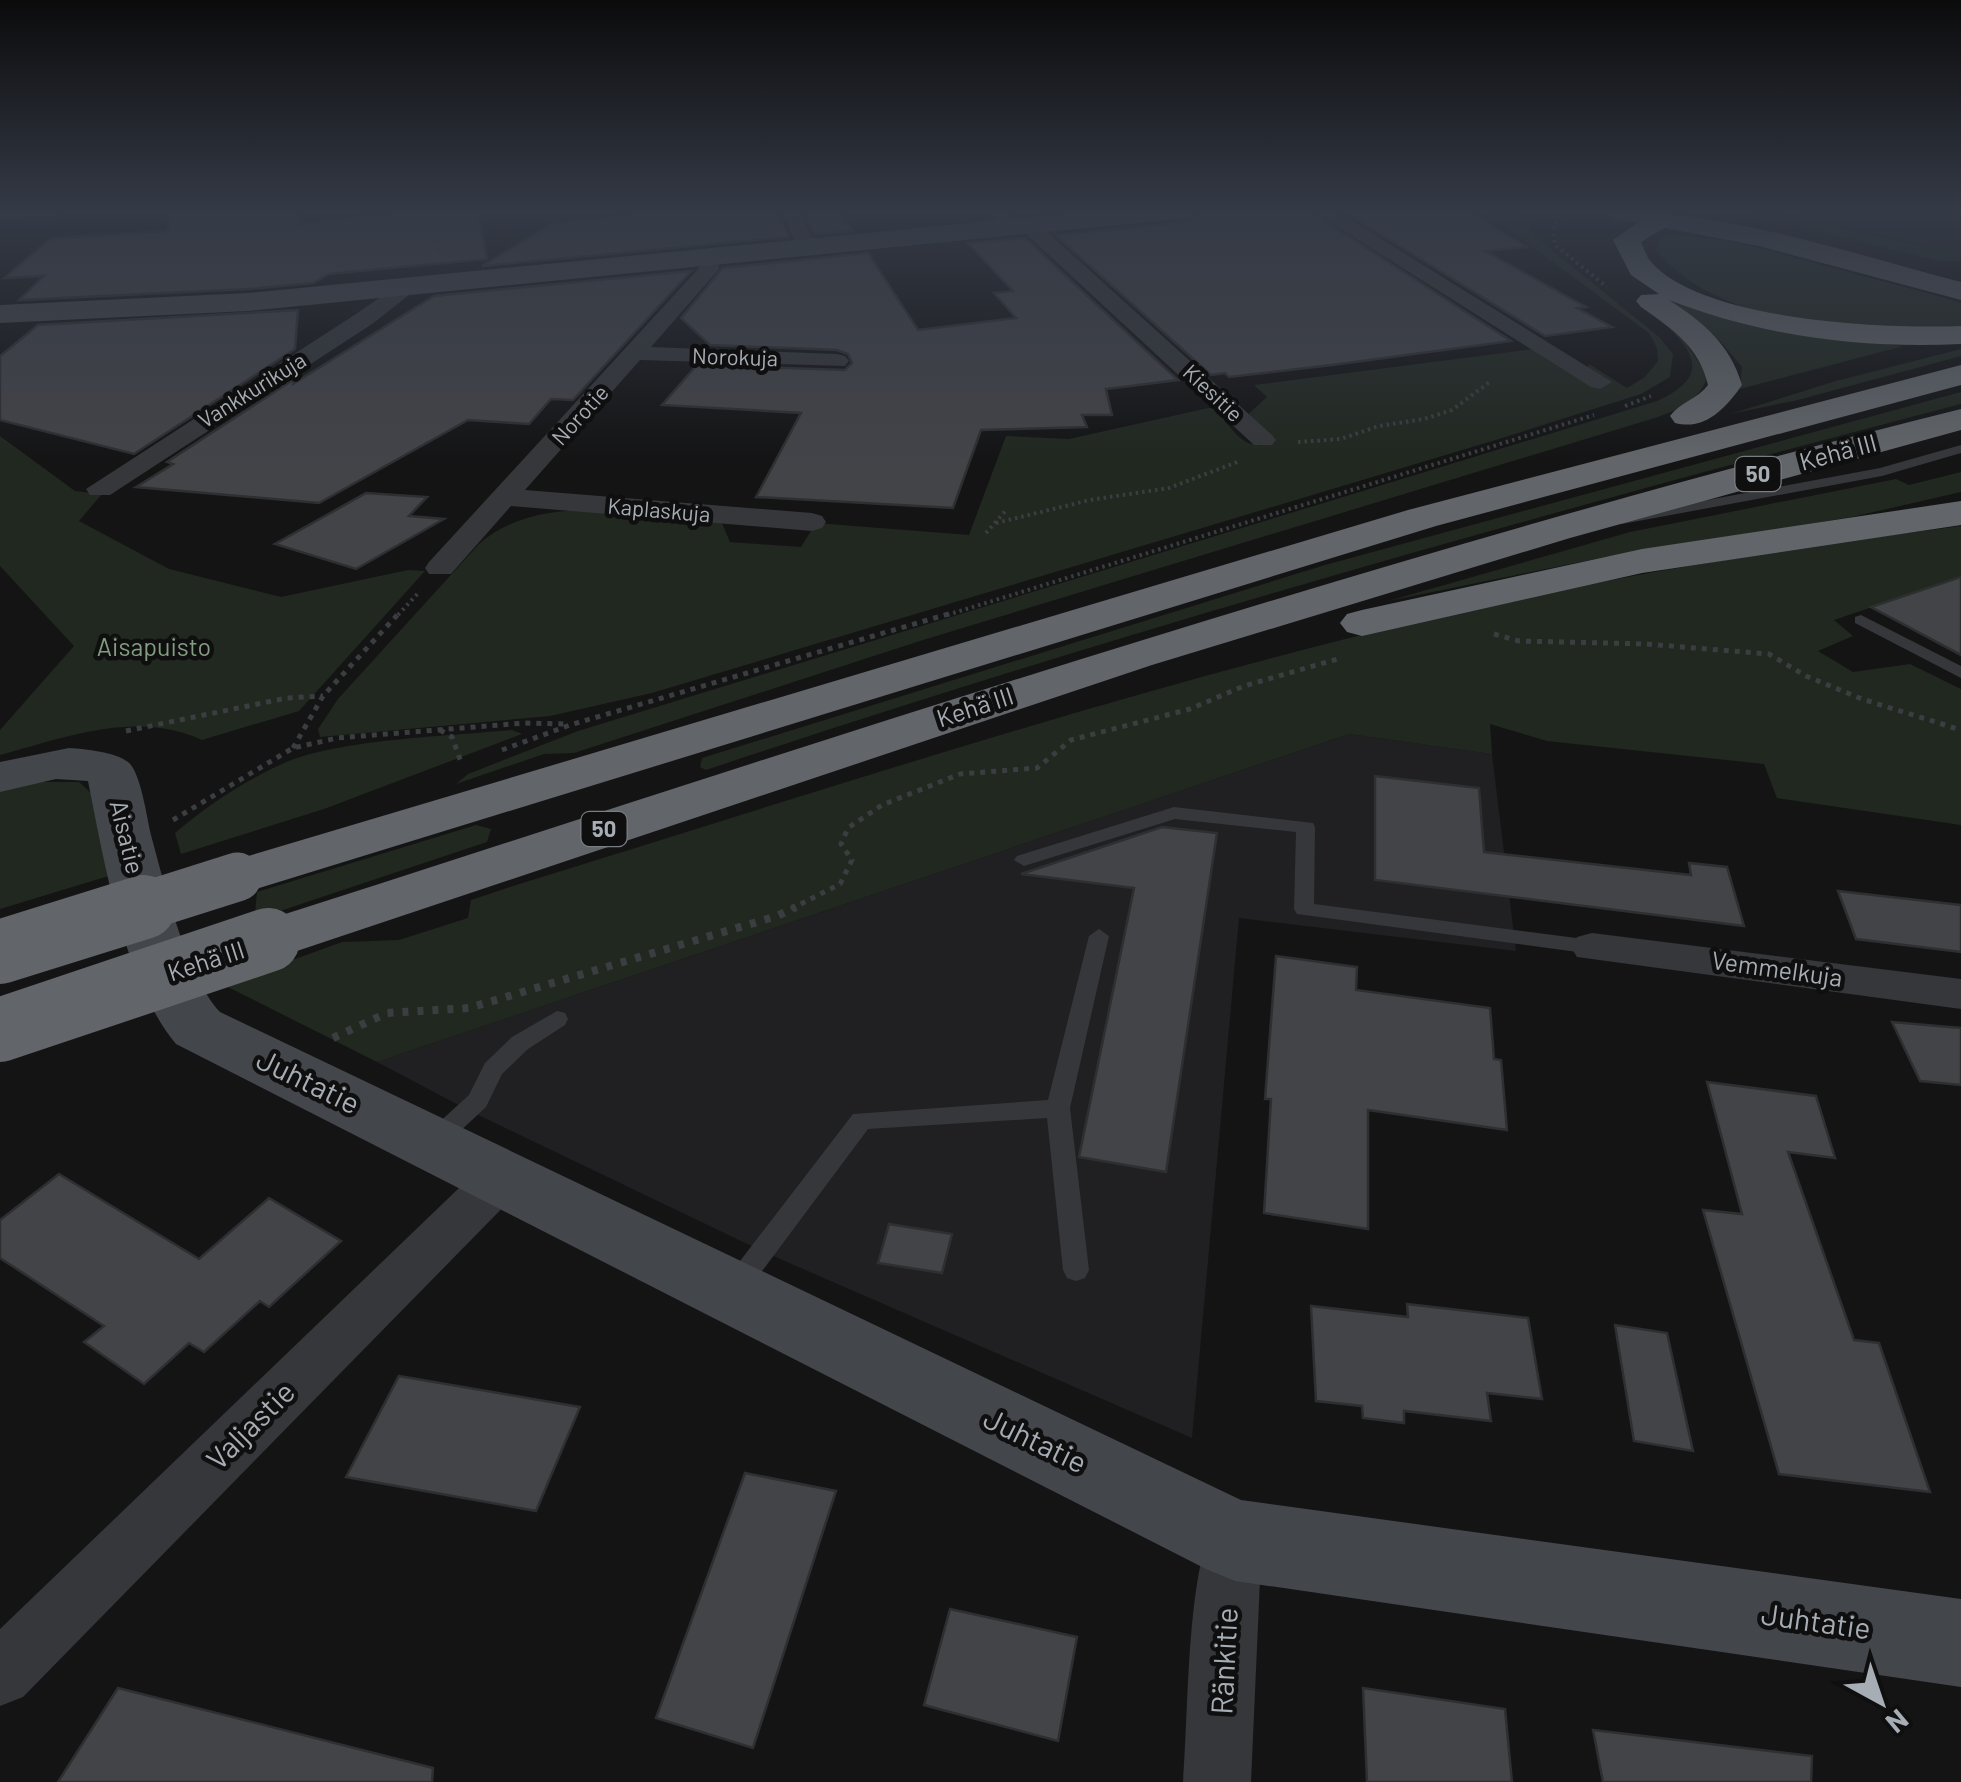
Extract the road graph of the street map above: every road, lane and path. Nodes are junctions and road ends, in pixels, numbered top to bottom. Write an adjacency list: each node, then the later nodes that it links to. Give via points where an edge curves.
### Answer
1 (337, 293): 8 (street)
2 (398, 293): 24 (street, Vankkurikuja)
3 (687, 293): 10 (street, Norotie)
4 (1095, 293): 22 (street, Kiesitie)
5 (1455, 293): 15 (street)
6 (1630, 293): 20 (highway, via 1698,334 1716,354 1724,384 1713,402)
7 (1685, 293): 9 (highway, via 1716,308 1801,328)
8 (0, 314)
9 (1961, 338): 12 (highway)
10 (634, 353): 11 (street, Norokuja); 25 (street, Norotie)
11 (837, 360)
12 (1869, 365)
13 (1961, 375): 28 (highway, Kehä III / 50)
14 (1491, 381): 22 (path, via 1452,410 1424,419 1340,439)
15 (1600, 382)
16 (1660, 392): 18 (path)
17 (1759, 395): 20 (highway)
18 (1622, 406)
19 (1605, 412): 40 (path, via 570,724)
20 (1687, 416): 28 (highway, via 1520,472)
21 (1961, 418): 31 (highway, Kehä III / 50)
22 (1263, 440): 30 (path, via 1234,466 1170,488)
23 (1961, 449): 31 (lane, via 1846,479)
24 (100, 489)
25 (506, 498): 29 (street, Kaplaskuja); 33 (street, Norotie)
26 (1007, 509): 30 (path)
27 (1961, 513): 39 (highway, via 1642,561 1316,634 1101,695)
28 (1422, 518): 50 (highway, Kehä III / 50, bridge)
29 (812, 522)
30 (996, 523): 32 (path)
31 (1556, 530): 39 (highway, Kehä III / 50)
32 (986, 534)
33 (440, 568): 38 (path)
34 (1860, 620): 37 (lane)
35 (1480, 629): 41 (path, via 1519,640 1769,654 1862,699)
36 (1357, 654): 55 (path, via 1072,740 1037,768 960,774 882,804 848,828 840,844 852,860 840,884 777,916 469,1008 387,1013)
37 (1961, 674)
38 (324, 696): 42 (path); 43 (path, via 126,731 70,748)
39 (940, 718): 54 (highway, Kehä III / 50, bridge)
40 (440, 730): 42 (path); 44 (path, via 452,737)
41 (1961, 730)
42 (294, 748): 46 (path, via 159,828)
43 (53, 763): 45 (street, Aisatie); 46 (street, Aisatie, via 89,763 112,773)
44 (462, 765)
45 (0, 777)
46 (126, 840): 52 (street, Aisatie)
47 (1024, 860): 49 (lane, via 1174,813 1306,827 1304,909)
48 (1100, 936): 56 (lane)
49 (1592, 947): 51 (street, Vemmelkuja)
50 (0, 952)
51 (1961, 994)
52 (182, 1010): 57 (street, Juhtatie, via 198,1028)
53 (557, 1019): 57 (lane, via 520,1042 493,1069 478,1102)
54 (0, 1030)
55 (327, 1040)
56 (1058, 1108): 59 (lane); 60 (lane, via 861,1120)
57 (432, 1142): 58 (street, Juhtatie)
58 (501, 1178): 60 (street, Juhtatie); 63 (street, Valjastie)
59 (1076, 1270)
60 (731, 1291): 61 (street, Juhtatie)
61 (1236, 1540): 62 (street, Juhtatie); 64 (street, Ränkitie)
62 (1961, 1643)
63 (0, 1674)
64 (1218, 1782)

